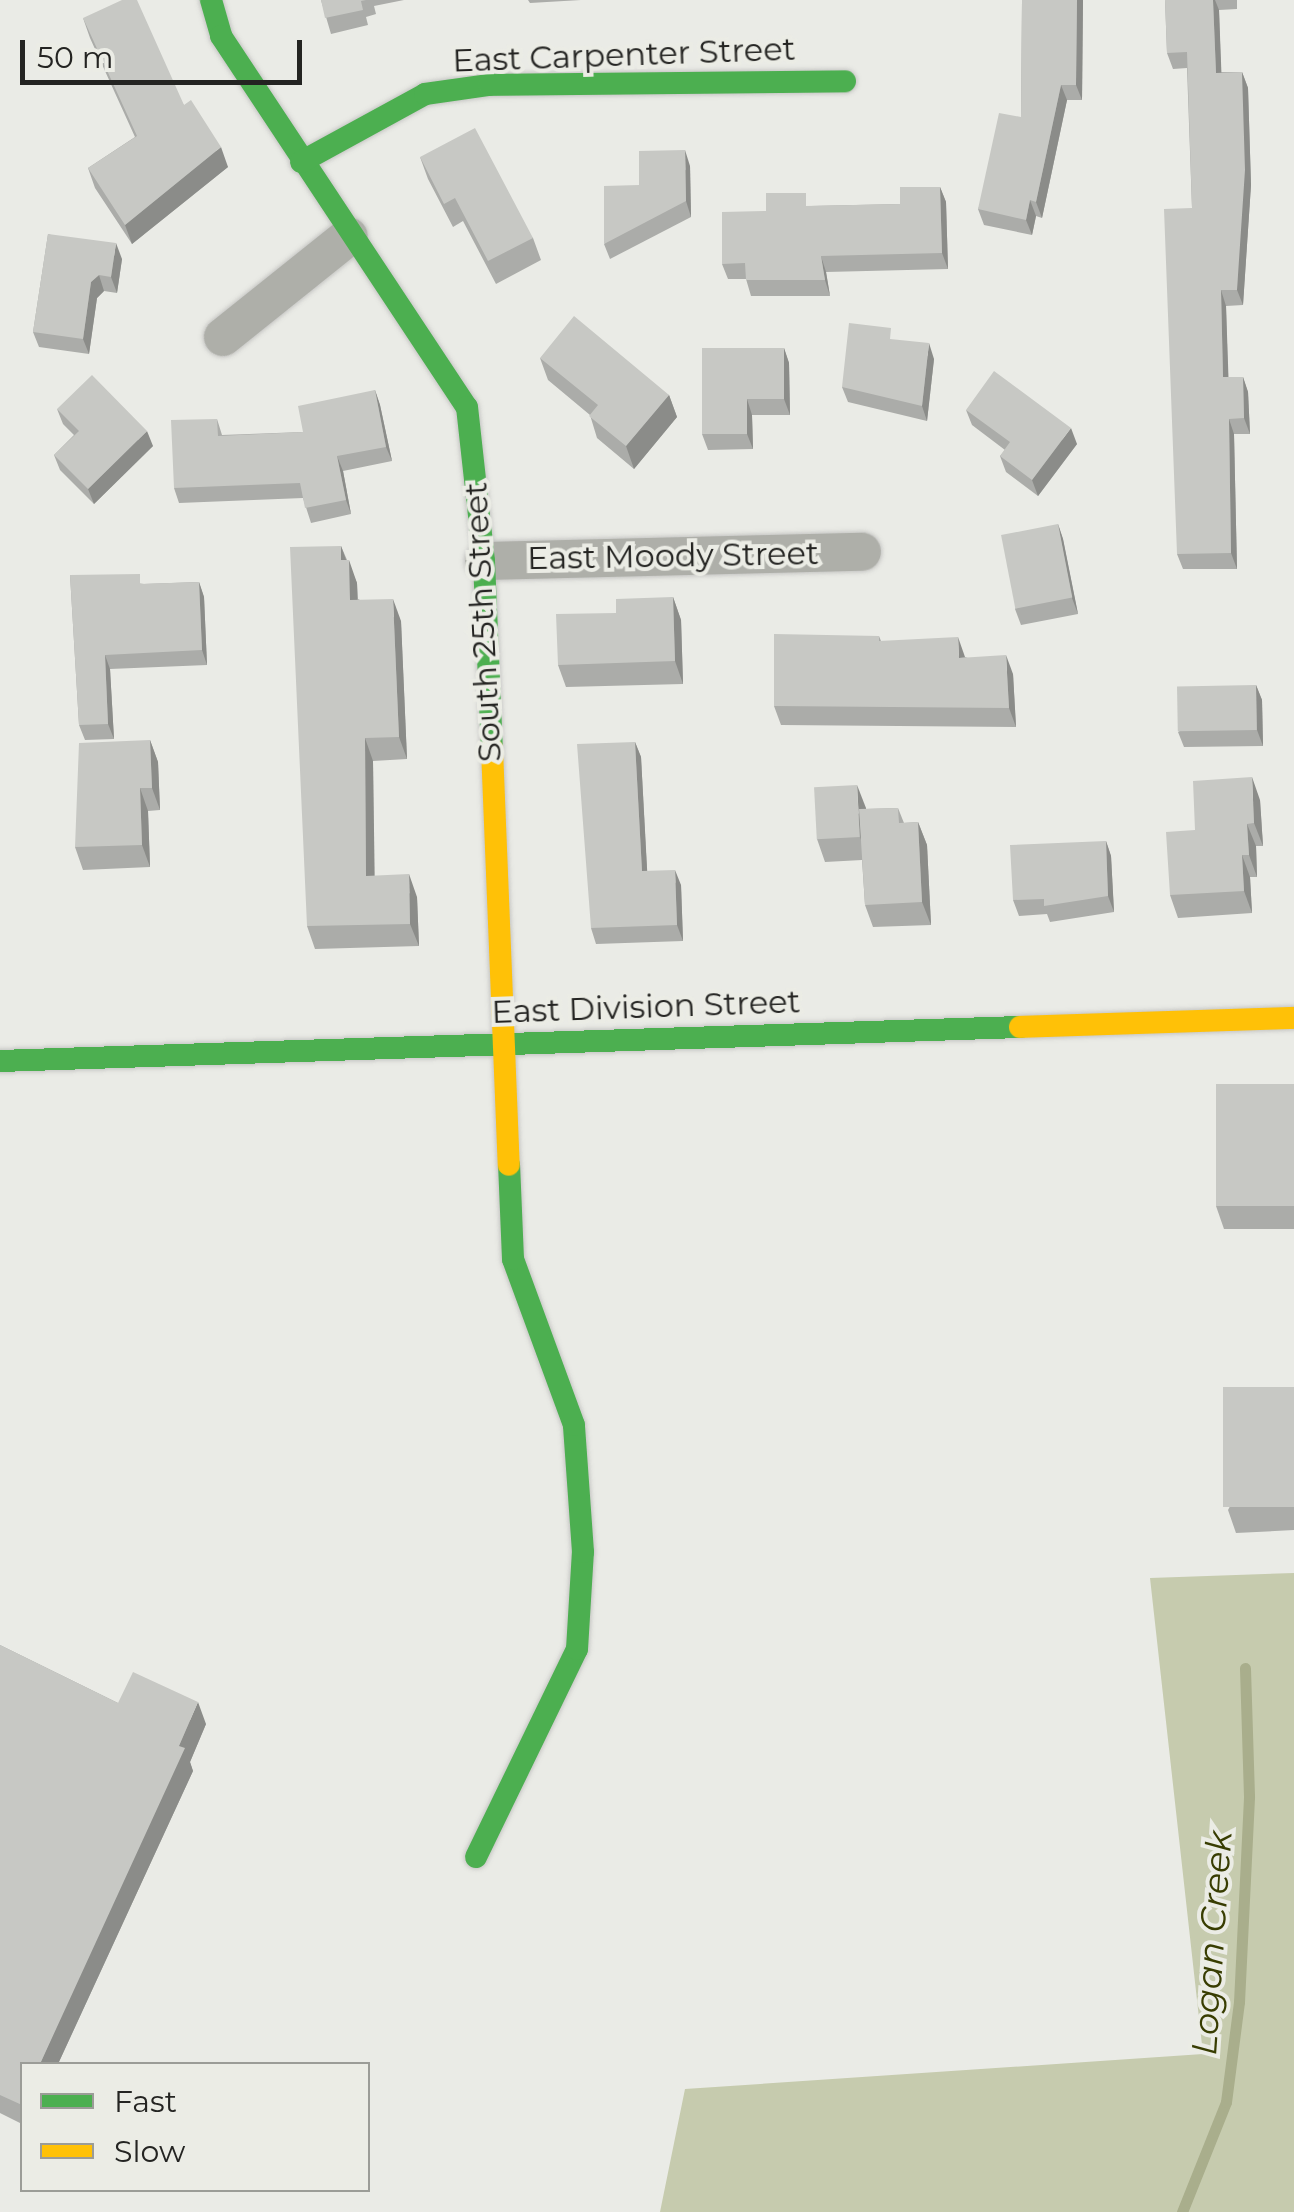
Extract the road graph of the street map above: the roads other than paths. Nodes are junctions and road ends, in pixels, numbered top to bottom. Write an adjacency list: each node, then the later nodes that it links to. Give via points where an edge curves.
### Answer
1 (211, 0): 3 (street, South 25th Street, via 221,36)
2 (845, 81): 3 (street, East Carpenter Street, via 489,85 441,92 352,130)
3 (301, 162): 4 (street, South 25th Street)
4 (349, 236): 5 (street); 7 (street, South 25th Street, via 468,407)
5 (224, 336)
6 (862, 552): 7 (street, East Moody Street)
7 (484, 561): 9 (street, South 25th Street)
8 (1294, 1018): 9 (street, East Division Street)
9 (502, 1044): 10 (street, East Division Street); 11 (street, South 25th Street, via 513,1259 574,1425 583,1552 577,1648)
10 (0, 1061)
11 (476, 1857)

